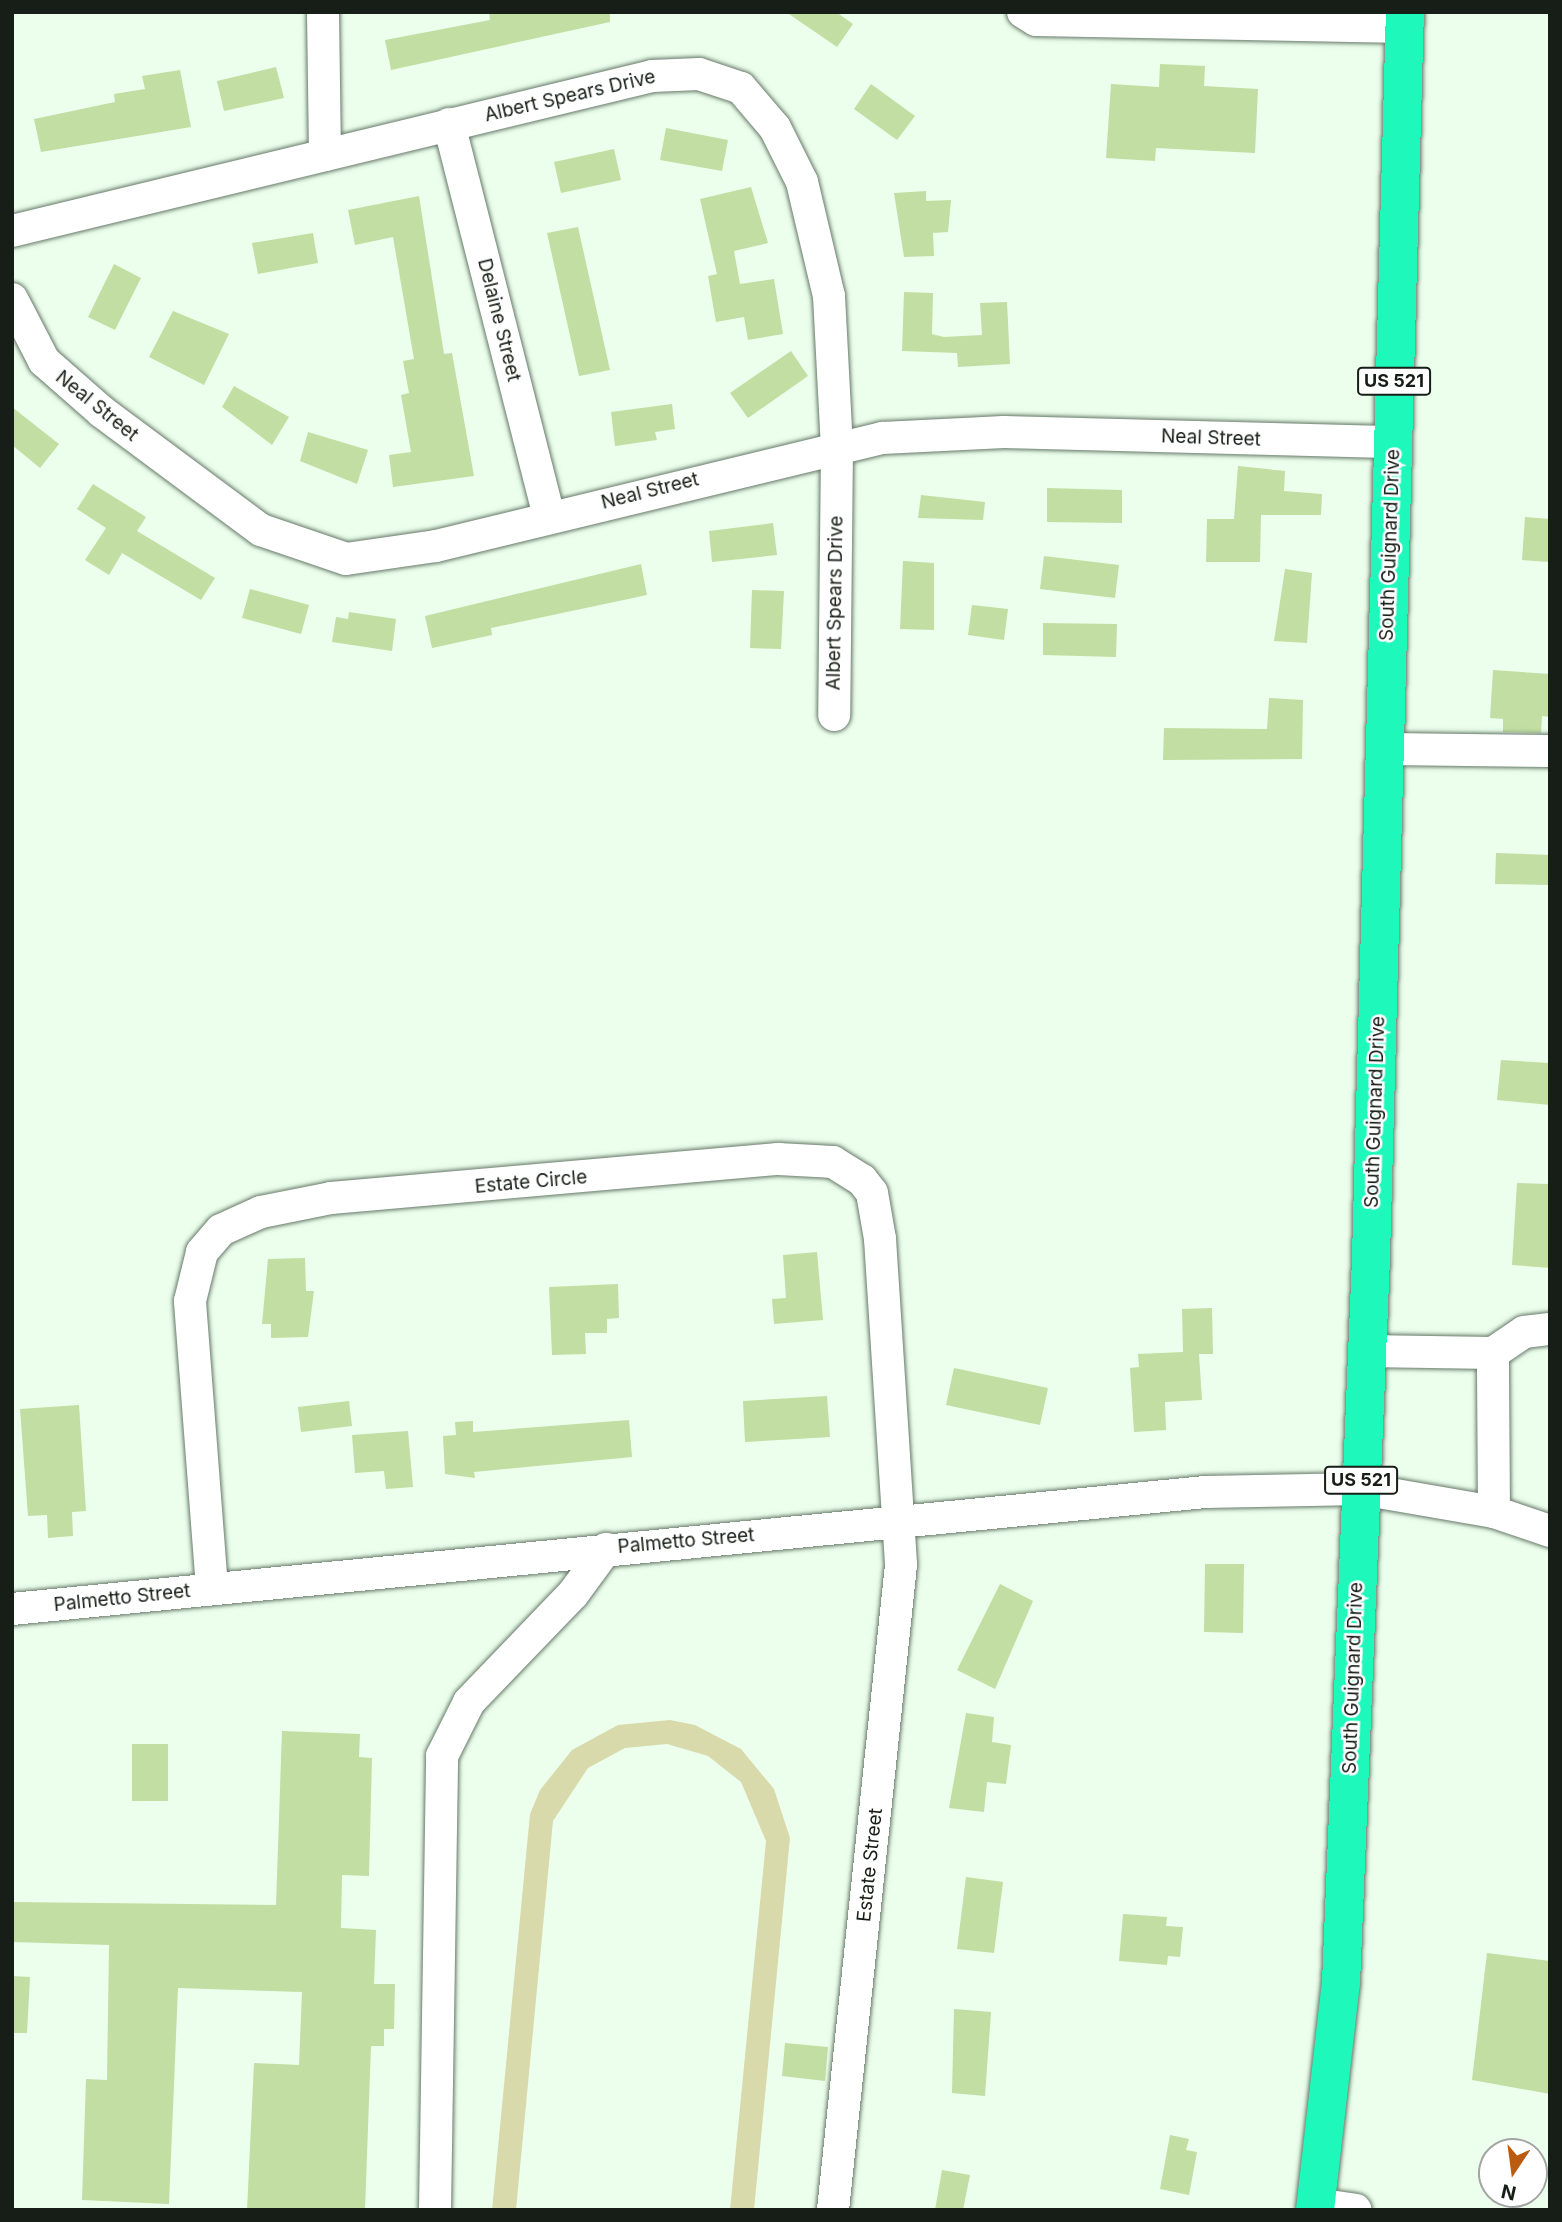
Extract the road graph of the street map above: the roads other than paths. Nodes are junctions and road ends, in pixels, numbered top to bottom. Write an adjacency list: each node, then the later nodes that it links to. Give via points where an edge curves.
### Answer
1 (323, 12): 5 (street)
2 (1023, 12): 3 (street, via 1036,20)
3 (1404, 20): 8 (highway, South Guignard Drive / US 521)
4 (449, 124): 5 (street, Albert Spears Drive); 9 (street, Albert Spears Drive, via 652,76 699,74 741,88 775,128 814,217 834,343); 10 (street, Delaine Street)
5 (325, 155): 6 (street, Albert Spears Drive)
6 (12, 230)
7 (12, 299): 10 (street, Neal Street, via 33,345 57,376 277,539 331,558 382,557)
8 (1392, 442): 9 (street, Neal Street, via 1004,432 882,438); 12 (highway, South Guignard Drive / US 521)
9 (837, 448): 10 (street, Neal Street); 11 (street, Albert Spears Drive)
10 (549, 516)
11 (834, 715)
12 (1384, 749): 13 (street); 15 (highway, South Guignard Drive / US 521)
13 (1550, 751)
14 (1550, 1329): 16 (street, via 1524,1332)
15 (1366, 1351): 16 (street); 17 (highway, South Guignard Drive / US 521)
16 (1493, 1353): 18 (street)
17 (1361, 1489): 18 (street, Palmetto Street); 19 (street, Palmetto Street, via 1205,1492); 24 (highway, South Guignard Drive / US 521, via 1341,1983)
18 (1494, 1512): 20 (street, Palmetto Street)
19 (898, 1521): 21 (street, Palmetto Street); 22 (street, Estate Circle, via 876,1207 872,1193 848,1170 833,1162 778,1159 331,1198 236,1221 202,1252 191,1324); 26 (street, Estate Street, via 901,1565)
20 (1550, 1531)
21 (606, 1549): 22 (street, Palmetto Street); 25 (street, via 573,1594 469,1702 442,1756)
22 (212, 1588): 23 (street, Palmetto Street)
23 (12, 1609)
24 (1315, 2207): 27 (street)
25 (435, 2210)
26 (834, 2210)
27 (1356, 2210)

